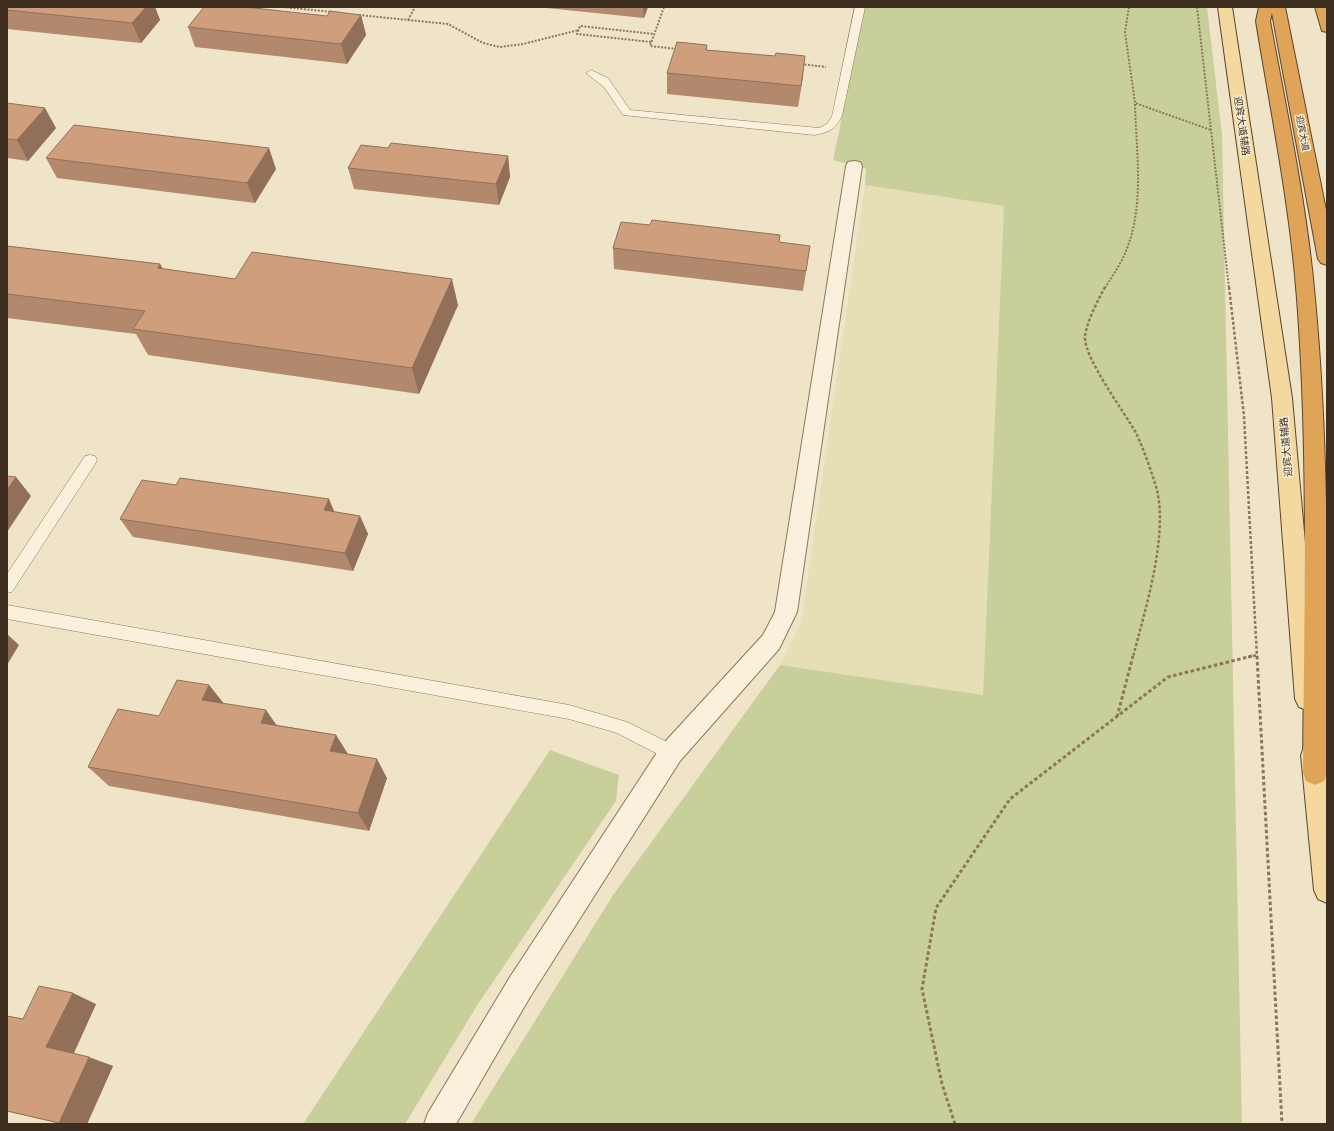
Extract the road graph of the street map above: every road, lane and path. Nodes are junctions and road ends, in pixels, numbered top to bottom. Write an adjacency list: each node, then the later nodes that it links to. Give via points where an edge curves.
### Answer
1 (283, 7): 10 (path)
2 (415, 7): 12 (path)
3 (664, 7): 14 (path)
4 (860, 7): 18 (lane)
5 (1129, 7): 20 (path, via 1125,32)
6 (1197, 7): 21 (path)
7 (1225, 7): 30 (main road, 迎宾大道辅路, via 1282,398)
8 (1266, 7): 30 (highway, via 1263,21 1295,205 1309,336 1315,507)
9 (1278, 7): 23 (highway, 迎宾大道)
10 (338, 13)
11 (353, 14): 12 (path)
12 (408, 20): 13 (path, via 456,26 482,43 507,47)
13 (579, 30): 14 (path, via 580,26); 15 (path, via 577,34)
14 (654, 34): 15 (path)
15 (651, 42): 16 (path, via 650,46)
16 (681, 50)
17 (799, 63): 18 (path)
18 (846, 69): 19 (lane, via 834,124 826,130 814,132 626,114 617,103 608,82)
19 (591, 73)
20 (1135, 103): 21 (path); 28 (path, via 1138,200 1134,224 1126,251 1095,305 1085,338 1092,363 1137,435 1157,491 1160,526 1152,585)
21 (1211, 130): 27 (path, via 1244,416)
22 (854, 166): 29 (street, via 786,612 771,642)
23 (1327, 259)
24 (90, 460): 25 (lane)
25 (7, 587)
26 (7, 612): 29 (lane, via 569,712 621,727)
27 (1257, 655): 28 (path, via 1168,677); 34 (path)
28 (1117, 717): 33 (path, via 1010,799 936,908 922,989 942,1084)
29 (671, 753): 32 (street, via 520,986)
30 (1315, 773): 31 (main road, 迎宾大道辅路)
31 (1327, 890)
32 (439, 1124)
33 (955, 1124)
34 (1282, 1124)

